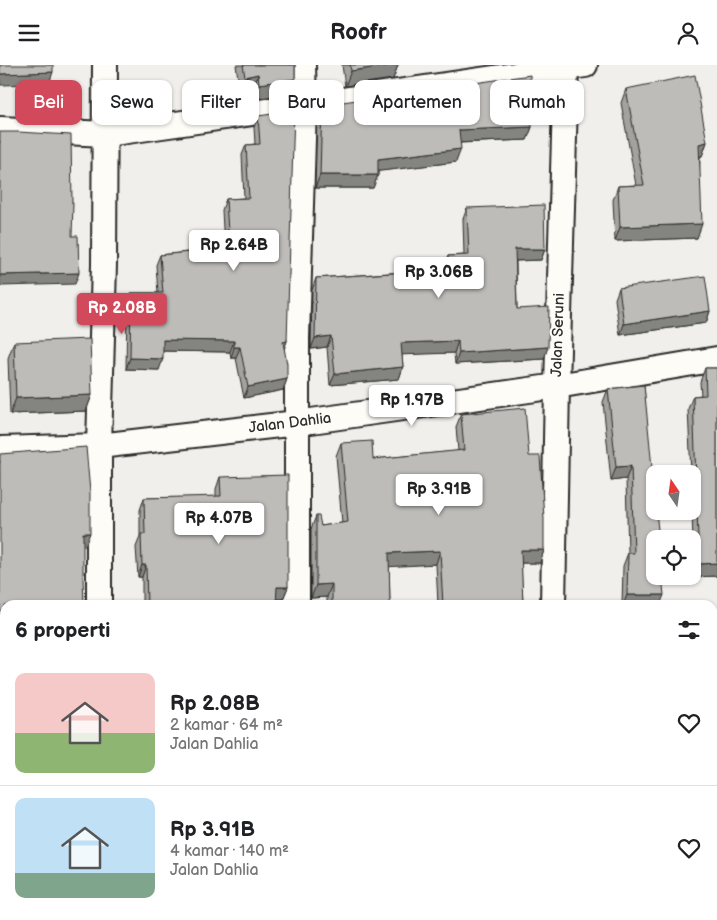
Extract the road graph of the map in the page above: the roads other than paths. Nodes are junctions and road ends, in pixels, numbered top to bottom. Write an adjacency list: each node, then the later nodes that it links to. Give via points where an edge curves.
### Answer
1 (105, 65): 9 (street)
2 (303, 65): 4 (street)
3 (572, 66): 5 (street); 11 (street, Jalan Seruni)
4 (303, 80)
5 (344, 99)
6 (269, 110): 9 (street)
7 (303, 125): 12 (street)
8 (0, 129): 9 (street)
9 (106, 134): 13 (street)
10 (717, 359): 11 (street, Jalan Dahlia)
11 (557, 386): 12 (street, Jalan Dahlia); 17 (street, Jalan Seruni)
12 (296, 423): 13 (street, Jalan Dahlia); 16 (street)
13 (99, 446): 14 (street, Jalan Dahlia); 15 (street)
14 (0, 449)
15 (99, 600)
16 (297, 600)
17 (553, 600)

